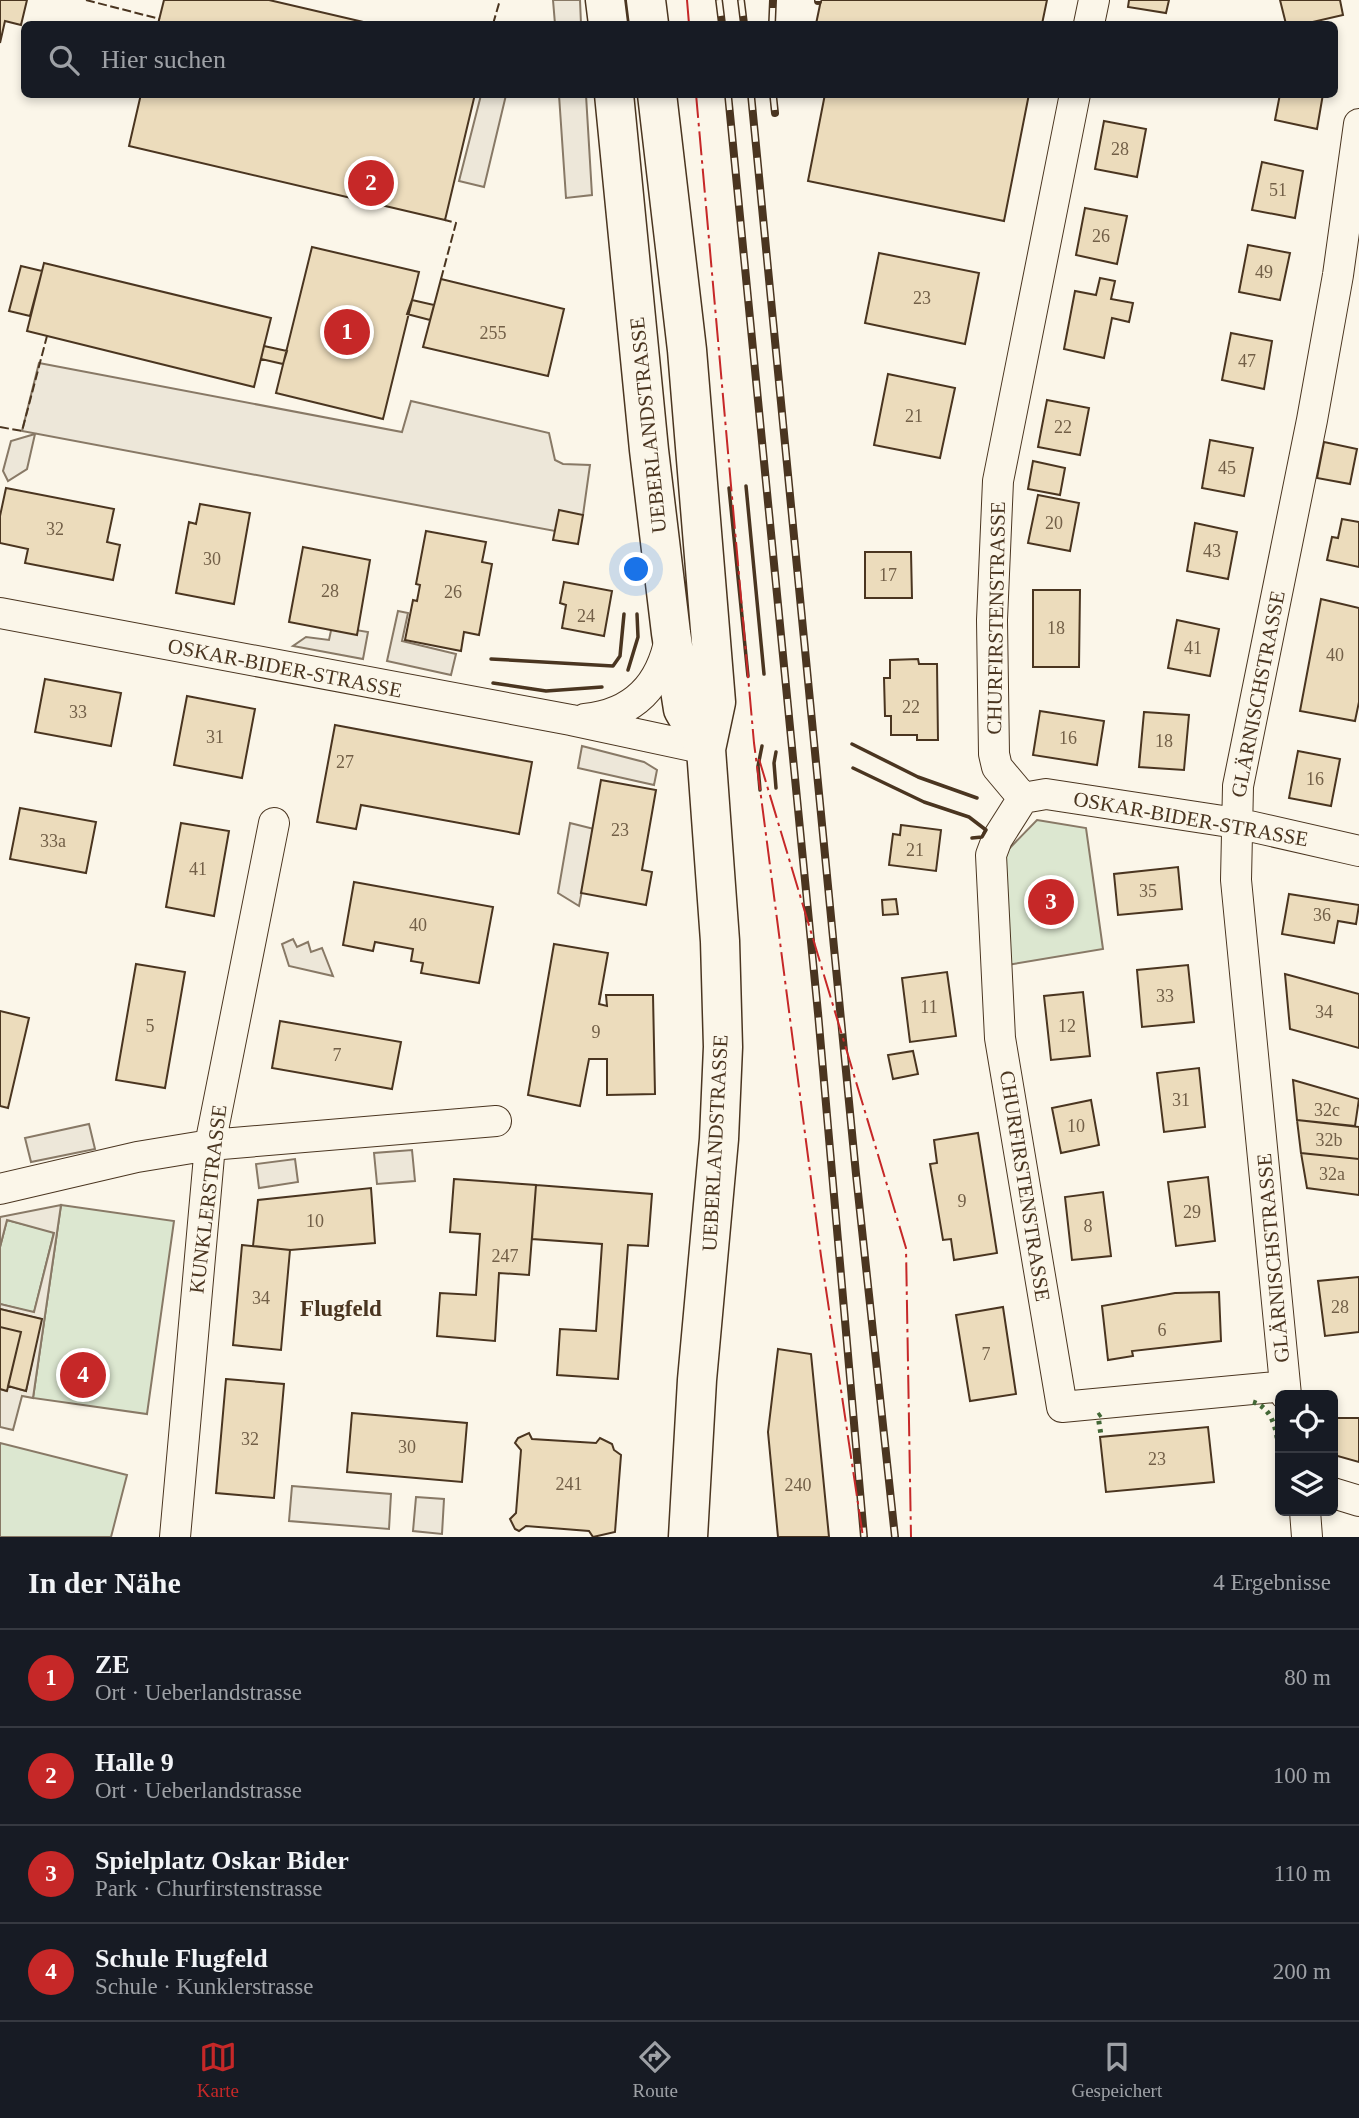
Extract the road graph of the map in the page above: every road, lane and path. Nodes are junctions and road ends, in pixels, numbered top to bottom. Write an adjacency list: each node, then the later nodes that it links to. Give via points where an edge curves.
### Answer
1 (605, 0): 4 (main road)
2 (646, 0): 5 (main road)
3 (1094, 0): 6 (street)
4 (607, 21)
5 (649, 21)
6 (1090, 21)
7 (614, 98): 12 (main road, UEBERLANDSTRASSE)
8 (657, 98): 14 (main road, UEBERLANDSTRASSE, via 689,363 716,702)
9 (1074, 98): 15 (street, CHURFIRSTENSTRASSE, via 998,481 992,621 994,754 998,767)
10 (1359, 124): 17 (street, GLÄRNISCHSTRASSE, via 1336,288 1238,786)
11 (0, 613): 13 (street, OSKAR-BIDER-STRASSE)
12 (671, 633): 13 (street, OSKAR-BIDER-STRASSE, via 663,664 643,696 619,712); 14 (main road, UEBERLANDSTRASSE, via 683,709)
13 (571, 720): 14 (street, OSKAR-BIDER-STRASSE)
14 (706, 749): 28 (main road, UEBERLANDSTRASSE, via 723,1046)
15 (1023, 799): 17 (street, OSKAR-BIDER-STRASSE, via 1046,793); 23 (street, CHURFIRSTENSTRASSE, via 991,855 1000,1038 1062,1407)
16 (274, 823): 20 (street, KUNKLERSTRASSE)
17 (1236, 823): 18 (street, OSKAR-BIDER-STRASSE); 22 (street, GLÄRNISCHSTRASSE, via 1236,880)
18 (1359, 851)
19 (496, 1121): 20 (street)
20 (211, 1145): 21 (street); 27 (street, KUNKLERSTRASSE)
21 (0, 1189)
22 (1286, 1390)
23 (1275, 1392)
24 (1338, 1495): 25 (street)
25 (1359, 1501)
26 (1305, 1516): 29 (street)
27 (175, 1537)
28 (688, 1537)
29 (1307, 1537)

